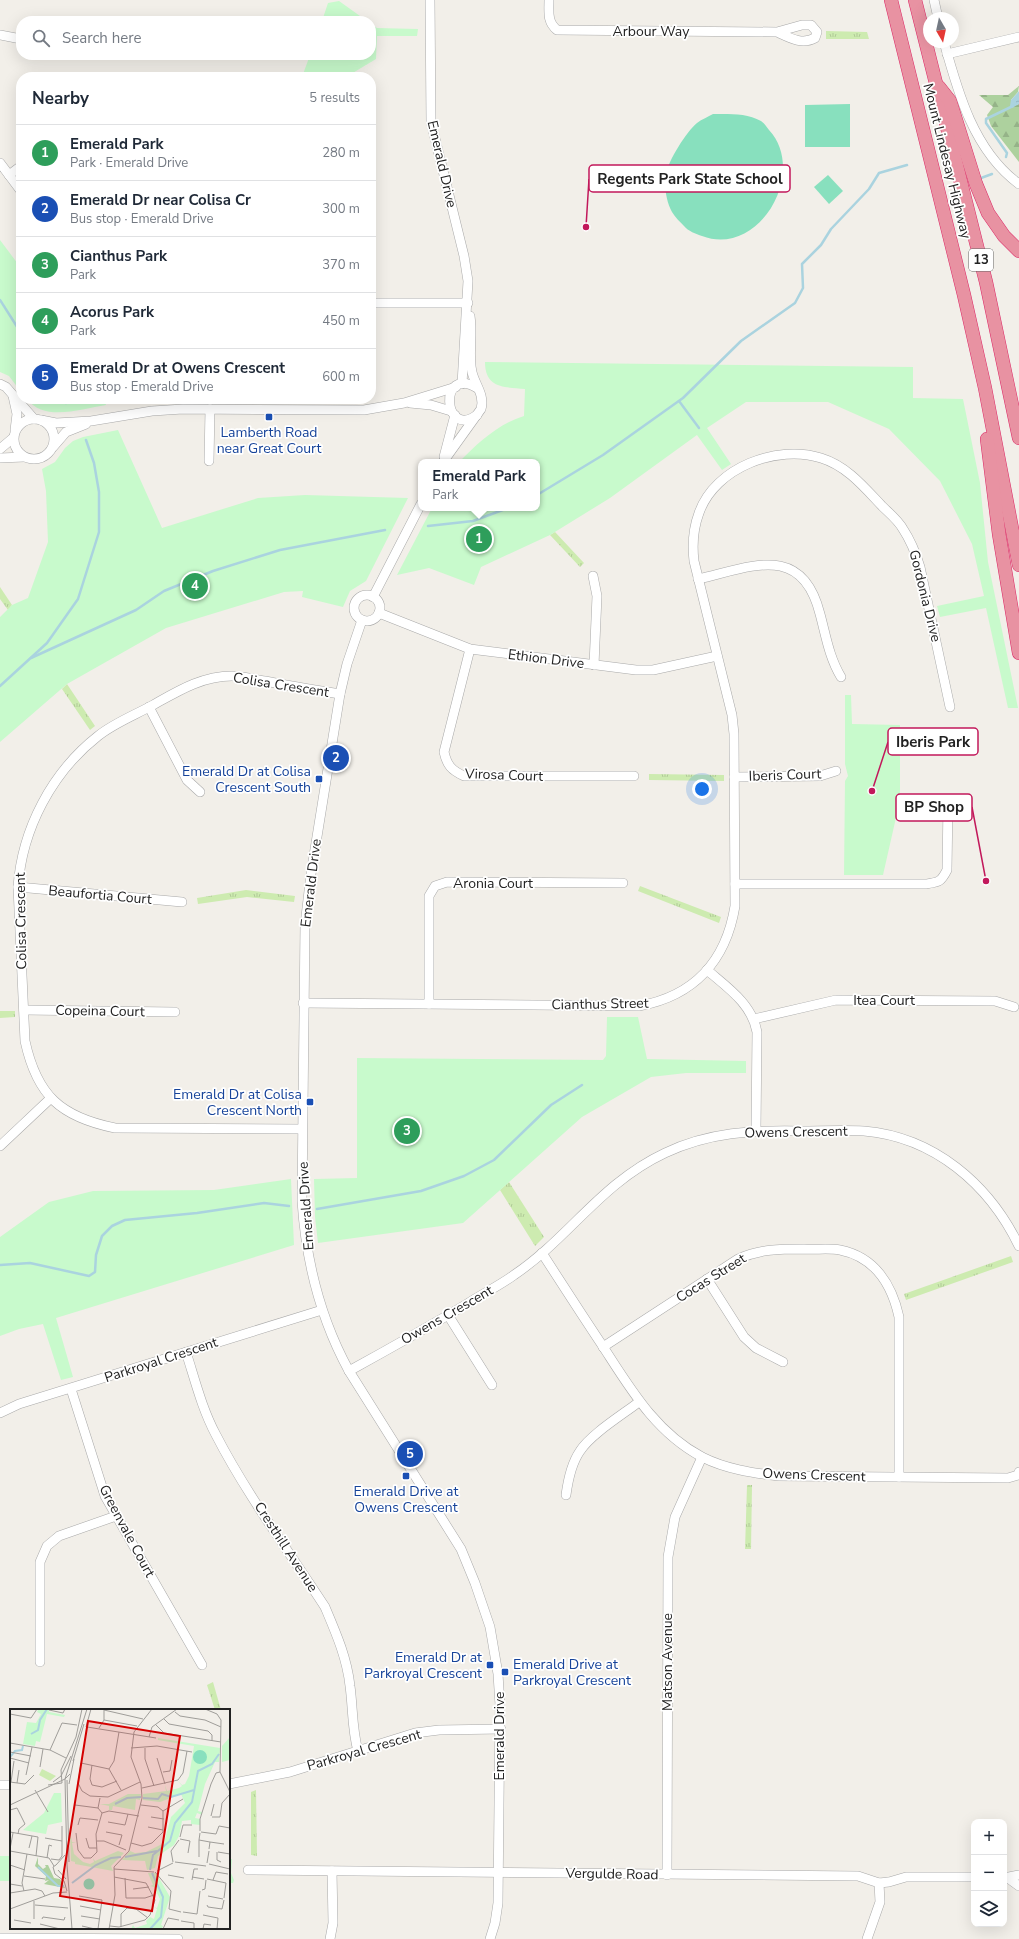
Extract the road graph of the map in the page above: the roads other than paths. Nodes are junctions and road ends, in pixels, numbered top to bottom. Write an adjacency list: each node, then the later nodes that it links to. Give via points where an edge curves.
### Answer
1 (430, 0): 21 (street, Emerald Drive, via 431,122 464,256)
2 (549, 0): 7 (street, Arbour Way, via 549,18 558,30)
3 (891, 0): 25 (highway, Mount Lindesay Highway / 13)
4 (915, 0): 13 (highway, Mount Lindesay Highway / 13)
5 (934, 0): 6 (street)
6 (937, 12)
7 (777, 32)
8 (0, 35): 10 (street)
9 (1019, 37): 12 (street)
10 (16, 38)
11 (946, 48): 12 (street)
12 (947, 54): 18 (street, via 974,129 993,158)
13 (936, 84): 19 (highway, via 950,101 976,184 988,213); 36 (highway, Mount Lindesay Highway / 13, via 986,282)
14 (0, 163): 16 (street)
15 (16, 170): 16 (street)
16 (9, 175): 17 (street)
17 (16, 184)
18 (1019, 184)
19 (1019, 252)
20 (376, 303): 21 (street)
21 (468, 303): 23 (street, Emerald Drive); 24 (street, Emerald Drive, via 472,330 471,370)
22 (0, 384): 26 (street)
23 (459, 386): 24 (street, via 468,384); 28 (street); 31 (street, Emerald Drive, via 449,395 449,406)
24 (477, 388): 32 (street, Emerald Drive, via 483,404)
25 (985, 388): 45 (highway, Mount Lindesay Highway / 13); 52 (highway, via 984,411 997,519)
26 (13, 396): 27 (street); 35 (street, via 17,414)
27 (16, 399)
28 (404, 403): 30 (street, via 380,408 344,410); 31 (street, via 431,405)
29 (21, 404): 33 (street)
30 (210, 409): 34 (street, via 152,411); 43 (street)
31 (453, 413): 32 (street, via 464,419); 41 (street, Emerald Drive)
32 (478, 414): 42 (street, Emerald Drive)
33 (38, 420): 34 (street, via 56,423); 35 (street, via 23,422); 38 (street, via 46,423 53,433)
34 (91, 421): 38 (street, via 66,432)
35 (14, 434): 37 (street); 39 (street, via 16,449)
36 (1019, 438)
37 (0, 449)
38 (51, 450): 39 (street, via 42,457)
39 (24, 457): 40 (street)
40 (0, 458)
41 (444, 459)
42 (445, 459)
43 (209, 461)
44 (418, 510): 48 (street)
45 (1019, 565)
46 (593, 576): 54 (street, via 597,596)
47 (698, 579): 53 (street, Gordonia Drive); 55 (street, via 764,565 792,569 812,590 832,662); 58 (street, Gordonia Drive, via 693,545 699,511 707,497 733,472 767,457 784,453 822,458 840,466 856,478 902,527 913,545)
48 (373, 597): 49 (street, via 380,606); 50 (street, via 365,595 356,603 354,611)
49 (379, 613): 50 (street, via 374,619); 51 (street, Ethion Drive)
50 (362, 620): 56 (street, Emerald Drive)
51 (470, 649): 54 (street, Ethion Drive); 60 (street, Virosa Court, via 444,752 446,763 453,771 464,776)
52 (1019, 653)
53 (717, 656): 54 (street, Ethion Drive, via 653,670); 61 (street, Cianthus Street, via 732,715)
54 (594, 665)
55 (841, 677)
56 (340, 694): 57 (street, Colisa Crescent, via 233,676 190,684); 69 (street, Emerald Drive, via 307,900)
57 (149, 707): 62 (street, via 187,780); 66 (street, Colisa Crescent, via 98,735 66,766 30,829 23,849)
58 (950, 707)
59 (836, 771): 61 (street, Iberis Court, via 820,776)
60 (634, 776)
61 (734, 777): 65 (street, Cianthus Street)
62 (200, 792)
63 (948, 803): 65 (street, via 947,870 943,879 937,882)
64 (623, 883): 70 (street, Aronia Court, via 447,882 435,886 430,896)
65 (735, 884): 68 (street, Cianthus Street, via 732,926 721,950)
66 (18, 887): 67 (street, Beaufortia Court); 72 (street, Colisa Crescent)
67 (182, 902)
68 (707, 970): 70 (street, Cianthus Street, via 676,995 639,1006); 74 (street, via 740,999)
69 (303, 1003): 70 (street, Cianthus Street); 76 (street, Emerald Drive)
70 (429, 1004)
71 (1014, 1006): 74 (street, Itea Court, via 995,1000 836,1000)
72 (24, 1010): 73 (street, Copeina Court); 75 (street, Colisa Crescent, via 25,1041 30,1063)
73 (175, 1012)
74 (754, 1019): 77 (street, via 757,1032)
75 (51, 1098): 76 (street, Colisa Crescent, via 77,1117 93,1124 115,1128); 78 (street)
76 (302, 1129): 82 (street, Emerald Drive, via 304,1229 314,1286)
77 (756, 1130): 79 (street, Owens Crescent, via 865,1132 896,1137 921,1146 943,1157 983,1190 1000,1211); 80 (street, Owens Crescent, via 725,1134 664,1153 613,1185)
78 (0, 1146)
79 (1019, 1246)
80 (542, 1254): 83 (street, Owens Crescent, via 514,1275); 84 (street, Owens Crescent)
81 (707, 1279): 84 (street, Cocas Street); 86 (street, via 744,1337 756,1348); 94 (street, Cocas Street, via 752,1252 772,1249 840,1250 859,1256 876,1268 886,1280 895,1299 899,1317)
82 (322, 1310): 85 (street, Parkroyal Crescent); 87 (street, Emerald Drive, via 336,1347)
83 (448, 1315): 87 (street, Owens Crescent); 88 (street)
84 (603, 1347): 90 (street, Owens Crescent)
85 (186, 1352): 89 (street, Parkroyal Crescent); 100 (street, Cresthill Avenue, via 215,1434 325,1607 346,1661)
86 (783, 1362)
87 (350, 1371): 99 (street, Emerald Drive, via 452,1532 475,1583 485,1609 494,1646)
88 (492, 1385)
89 (71, 1389): 91 (street, Parkroyal Crescent, via 19,1404); 96 (street, Greenvale Court, via 99,1478)
90 (639, 1402): 92 (street, Owens Crescent, via 662,1429); 95 (street, via 590,1440 580,1451 568,1479)
91 (0, 1413)
92 (702, 1457): 94 (street, Owens Crescent, via 750,1473 779,1476); 105 (street, Matson Avenue, via 675,1517 668,1557)
93 (1019, 1472): 94 (street, Owens Crescent, via 1018,1475 1008,1478)
94 (899, 1477)
95 (566, 1495)
96 (116, 1516): 97 (street, via 59,1536 47,1546 40,1562); 98 (street, Greenvale Court)
97 (40, 1662)
98 (202, 1665)
99 (501, 1729): 100 (street, Parkroyal Crescent, via 415,1733); 104 (street, Emerald Drive)
100 (358, 1751): 101 (street, Parkroyal Crescent, via 290,1772)
101 (230, 1784)
102 (248, 1870): 103 (street, Vergulde Road)
103 (332, 1871): 104 (street, Vergulde Road); 114 (street, via 333,1923)
104 (498, 1873): 105 (street, Vergulde Road); 115 (street, Emerald Drive, via 498,1902)
105 (667, 1875): 110 (street, Vergulde Road, via 858,1876)
106 (1019, 1875): 108 (street)
107 (971, 1877): 110 (street, Vergulde Road, via 906,1877)
108 (1007, 1878)
109 (1007, 1879): 111 (street)
110 (880, 1883): 116 (street, via 880,1902)
111 (1019, 1886)
112 (0, 1938): 113 (street)
113 (178, 1939)
114 (330, 1939)
115 (490, 1939)
116 (867, 1939)

